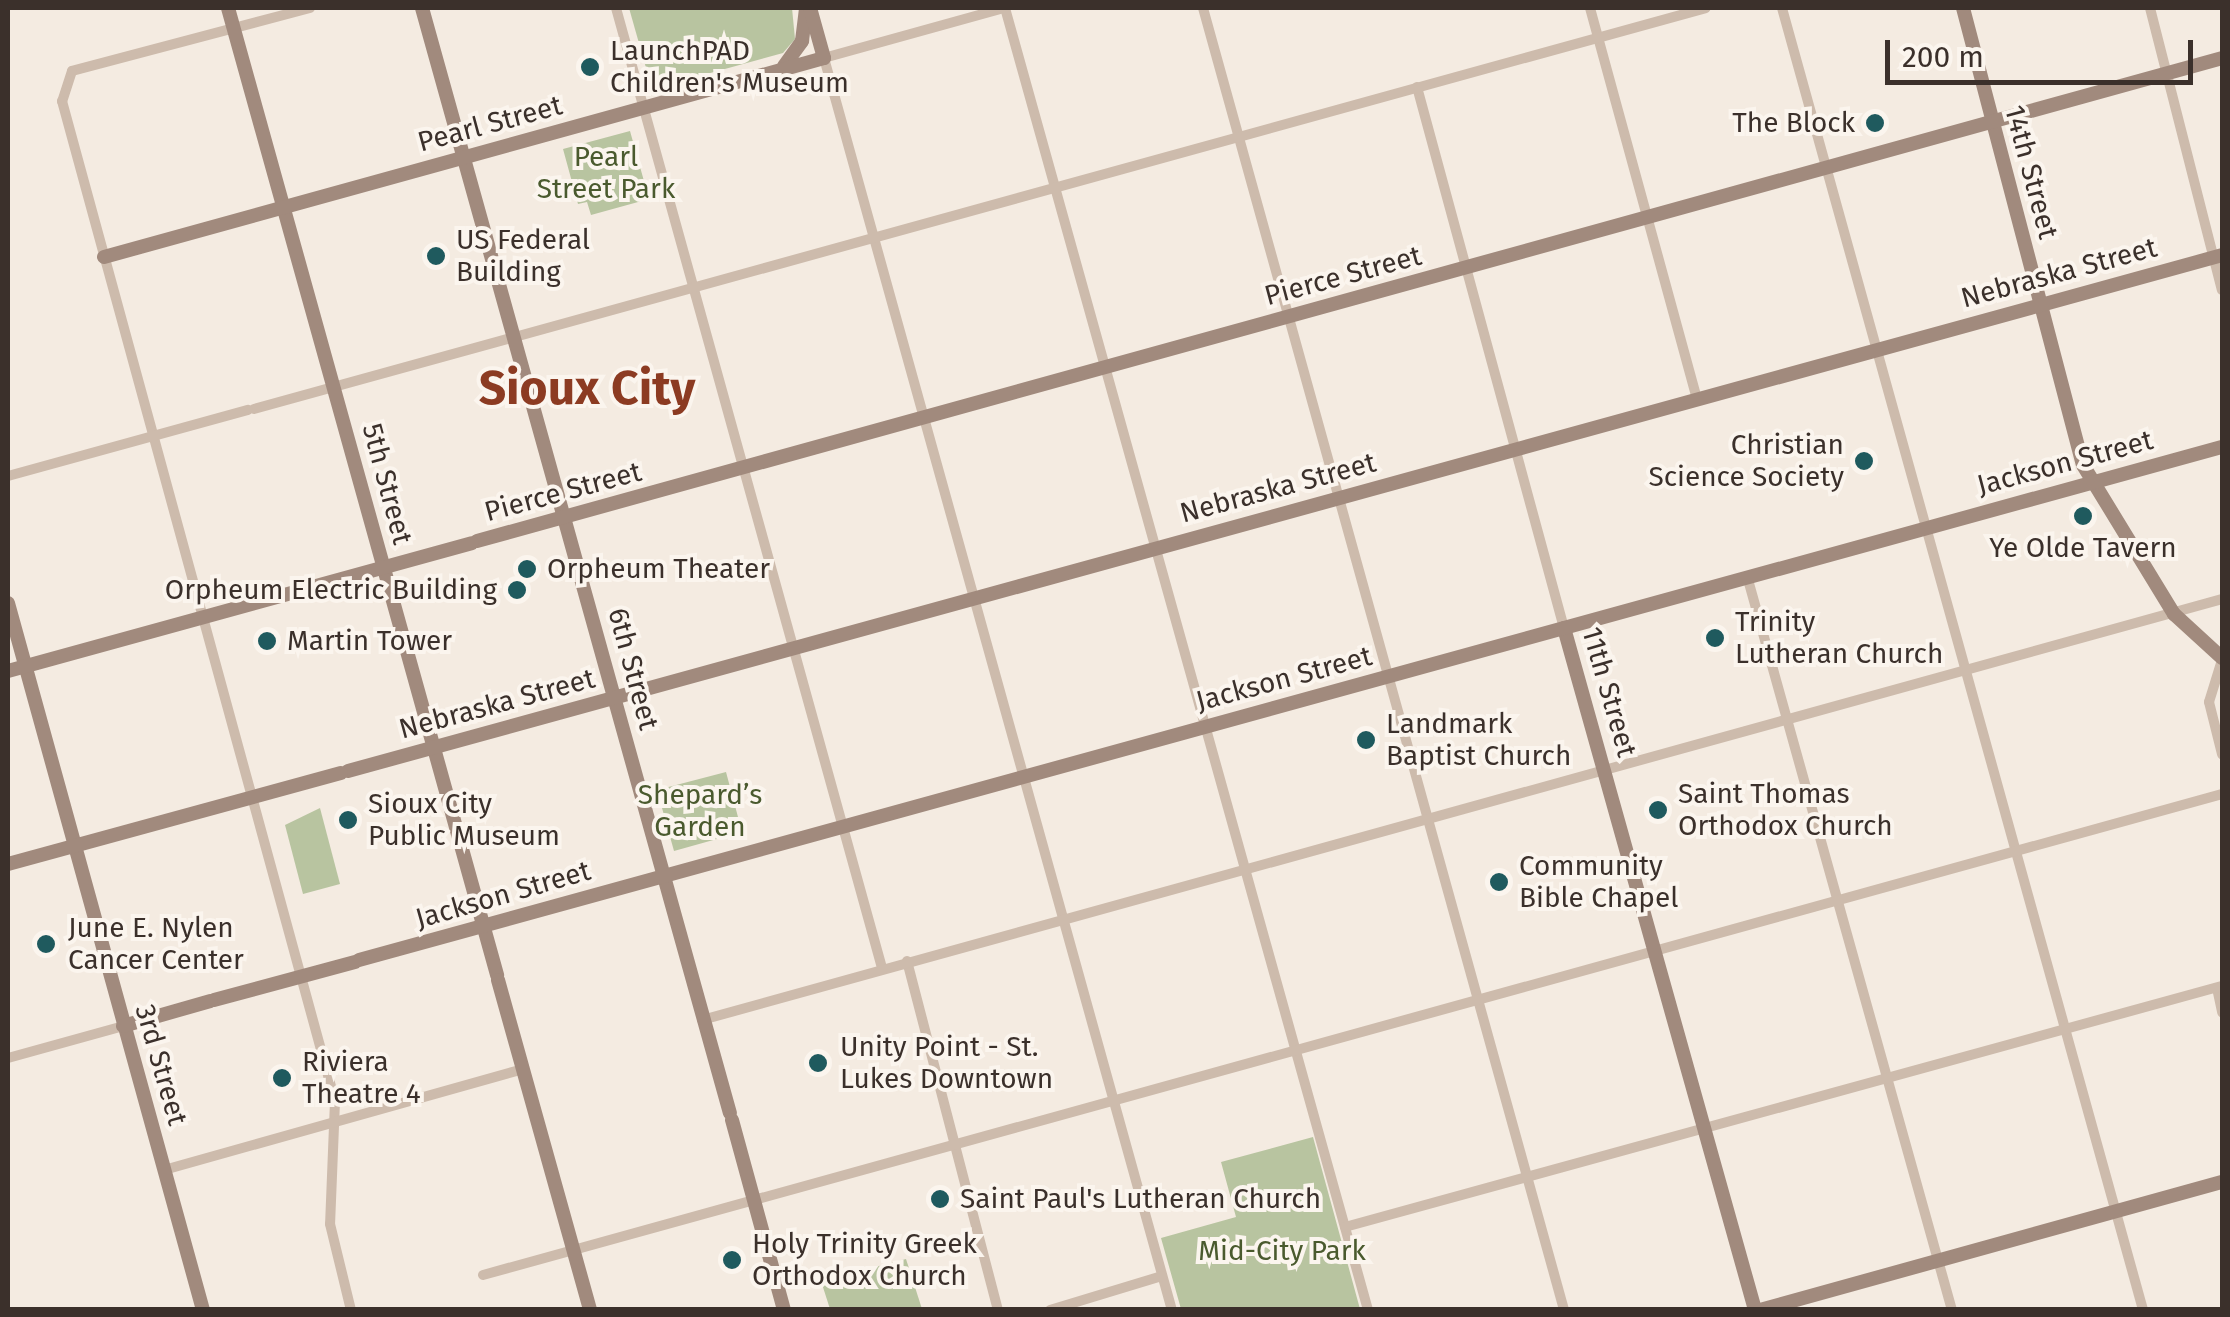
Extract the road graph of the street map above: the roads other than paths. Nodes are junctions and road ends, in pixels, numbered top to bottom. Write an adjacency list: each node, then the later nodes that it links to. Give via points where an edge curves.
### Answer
1 (228, 8): 13 (main road, 5th Street)
2 (310, 8): 13 (street)
3 (422, 8): 23 (main road, 6th Street)
4 (616, 8): 20 (street)
5 (808, 8): 15 (main road); 17 (main road, via 800,47)
6 (1005, 8): 15 (street, Pearl Street); 25 (street)
7 (1203, 8): 22 (street)
8 (1590, 8): 14 (street)
9 (1706, 8): 14 (street)
10 (1782, 8): 24 (street)
11 (1963, 8): 21 (main road, 14th Street)
12 (2150, 8): 18 (street)
13 (233, 28): 26 (main road, 5th Street); 29 (street, via 72,71 62,82)
14 (1598, 36): 19 (street); 27 (street)
15 (824, 58): 17 (main road, Pearl Street); 28 (street)
16 (2222, 58): 18 (main road, Pierce Street)
17 (780, 70): 20 (main road, Pearl Street)
18 (2166, 74): 21 (main road, Pierce Street); 30 (street)
19 (1416, 87): 22 (street); 31 (street, 11th Street)
20 (644, 108): 23 (main road, Pearl Street); 32 (street)
21 (1992, 122): 24 (main road, Pierce Street); 34 (main road, 14th Street)
22 (1238, 136): 25 (street); 35 (street)
23 (464, 158): 26 (main road, Pearl Street); 36 (main road, 6th Street)
24 (1828, 167): 27 (main road, Pierce Street); 37 (street)
25 (1054, 187): 28 (street); 38 (street)
26 (284, 207): 29 (main road, Pearl Street); 39 (main road, 5th Street)
27 (1646, 218): 31 (main road, Pierce Street); 40 (street)
28 (872, 233): 32 (street); 41 (street)
29 (104, 257): 42 (street)
30 (2218, 257): 33 (street); 34 (main road, Nebraska Street)
31 (1466, 268): 35 (main road, Pierce Street); 44 (street, 11th Street)
32 (692, 282): 36 (street); 45 (street)
33 (2222, 290)
34 (2040, 304): 37 (main road, Nebraska Street); 47 (main road, 14th Street)
35 (1288, 316): 38 (main road, Pierce Street); 48 (street)
36 (512, 332): 39 (street); 49 (main road, 6th Street)
37 (1876, 349): 40 (main road, Nebraska Street); 50 (street)
38 (1104, 368): 41 (main road, Pierce Street); 51 (street)
39 (334, 387): 42 (street); 52 (main road, 5th Street)
40 (1698, 398): 44 (main road, Nebraska Street)
41 (925, 417): 45 (main road, Pierce Street); 54 (street)
42 (153, 437): 46 (street); 58 (street)
43 (2222, 447): 47 (main road, Jackson Street)
44 (1516, 448): 48 (main road, Nebraska Street); 59 (street, 11th Street)
45 (744, 468): 49 (main road, Pierce Street); 60 (street)
46 (8, 476)
47 (2092, 482): 50 (main road, Jackson Street); 57 (main road, 14th Street)
48 (1336, 498): 51 (main road, Nebraska Street); 65 (street)
49 (564, 517): 52 (main road, Pierce Street); 66 (main road, 6th Street)
50 (1928, 526): 53 (main road, Jackson Street); 64 (street)
51 (1152, 548): 54 (main road, Nebraska Street); 68 (street)
52 (384, 567): 58 (main road, Pierce Street); 69 (main road, 5th Street)
53 (1748, 576): 59 (main road, Jackson Street); 67 (street)
54 (975, 597): 60 (main road, Nebraska Street); 72 (street)
55 (2222, 600): 57 (street)
56 (8, 604): 62 (main road, 3rd Street)
57 (2174, 614): 61 (main road, 14th Street); 64 (street)
58 (202, 618): 62 (main road, Pierce Street); 74 (street)
59 (1564, 628): 65 (main road, Jackson Street); 71 (main road, 11th Street)
60 (793, 647): 66 (main road, Nebraska Street); 76 (street)
61 (2222, 658): 70 (street, 14th Street, via 2210,702)
62 (25, 667): 63 (main road, Pierce Street); 77 (main road, 3rd Street)
63 (8, 672)
64 (1966, 672): 67 (street); 78 (street)
65 (1388, 676): 68 (main road, Jackson Street); 75 (street)
66 (614, 697): 69 (main road, Nebraska Street); 81 (main road, 6th Street)
67 (1790, 720): 71 (street); 82 (street)
68 (1206, 726): 72 (main road, Jackson Street); 80 (street)
69 (433, 747): 74 (main road, Nebraska Street); 84 (main road, 5th Street)
70 (2222, 754)
71 (1606, 770): 75 (street); 85 (main road, 11th Street)
72 (1024, 776): 76 (main road, Jackson Street); 83 (street)
73 (2222, 794): 78 (street)
74 (252, 798): 77 (main road, Nebraska Street); 88 (street)
75 (1428, 818): 80 (street); 90 (street)
76 (844, 826): 81 (main road, Jackson Street); 87 (street)
77 (74, 846): 79 (main road, Nebraska Street); 93 (main road, 3rd Street)
78 (2017, 851): 82 (street); 94 (street)
79 (8, 864)
80 (1246, 870): 83 (street); 95 (street)
81 (662, 876): 84 (main road, Jackson Street); 92 (main road, 6th Street)
82 (1837, 900): 85 (street); 98 (street)
83 (1063, 919): 86 (street); 99 (street)
84 (483, 926): 88 (main road, Jackson Street); 97 (main road, 5th Street)
85 (1655, 948): 90 (street); 101 (main road, 11th Street)
86 (908, 961): 87 (street); 102 (street)
87 (882, 968): 92 (street)
88 (300, 976): 93 (main road, Jackson Street); 100 (street)
89 (2220, 987): 91 (street); 94 (street)
90 (1478, 1000): 95 (street); 104 (street)
91 (2222, 1012)
92 (702, 1020): 106 (main road, 6th Street)
93 (124, 1026): 96 (street, Jackson Street); 103 (main road, 3rd Street)
94 (2066, 1030): 98 (street); 107 (street)
95 (1296, 1049): 99 (street); 108 (street)
96 (8, 1058)
97 (523, 1070): 100 (street); 109 (main road, 5th Street)
98 (1888, 1076): 101 (street); 110 (street)
99 (1113, 1099): 102 (street); 112 (street)
100 (337, 1120): 103 (street); 114 (street, via 330,1224)
101 (1706, 1130): 104 (street); 122 (main road, 11th Street)
102 (955, 1143): 106 (street); 117 (street)
103 (164, 1170): 113 (main road, 3rd Street)
104 (1527, 1178): 108 (street); 121 (street)
105 (2222, 1182): 107 (main road)
106 (753, 1199): 109 (street); 116 (main road, 6th Street)
107 (2114, 1210): 110 (main road); 124 (street)
108 (1345, 1227): 120 (street)
109 (573, 1250): 111 (street); 115 (main road, 5th Street)
110 (1939, 1258): 122 (main road); 123 (street)
111 (483, 1276)
112 (1162, 1276): 118 (street); 119 (street)
113 (203, 1310)
114 (351, 1310)
115 (590, 1310)
116 (784, 1310)
117 (998, 1310)
118 (1050, 1310)
119 (1172, 1310)
120 (1368, 1310)
121 (1564, 1310)
122 (1758, 1310)
123 (1952, 1310)
124 (2144, 1310)

